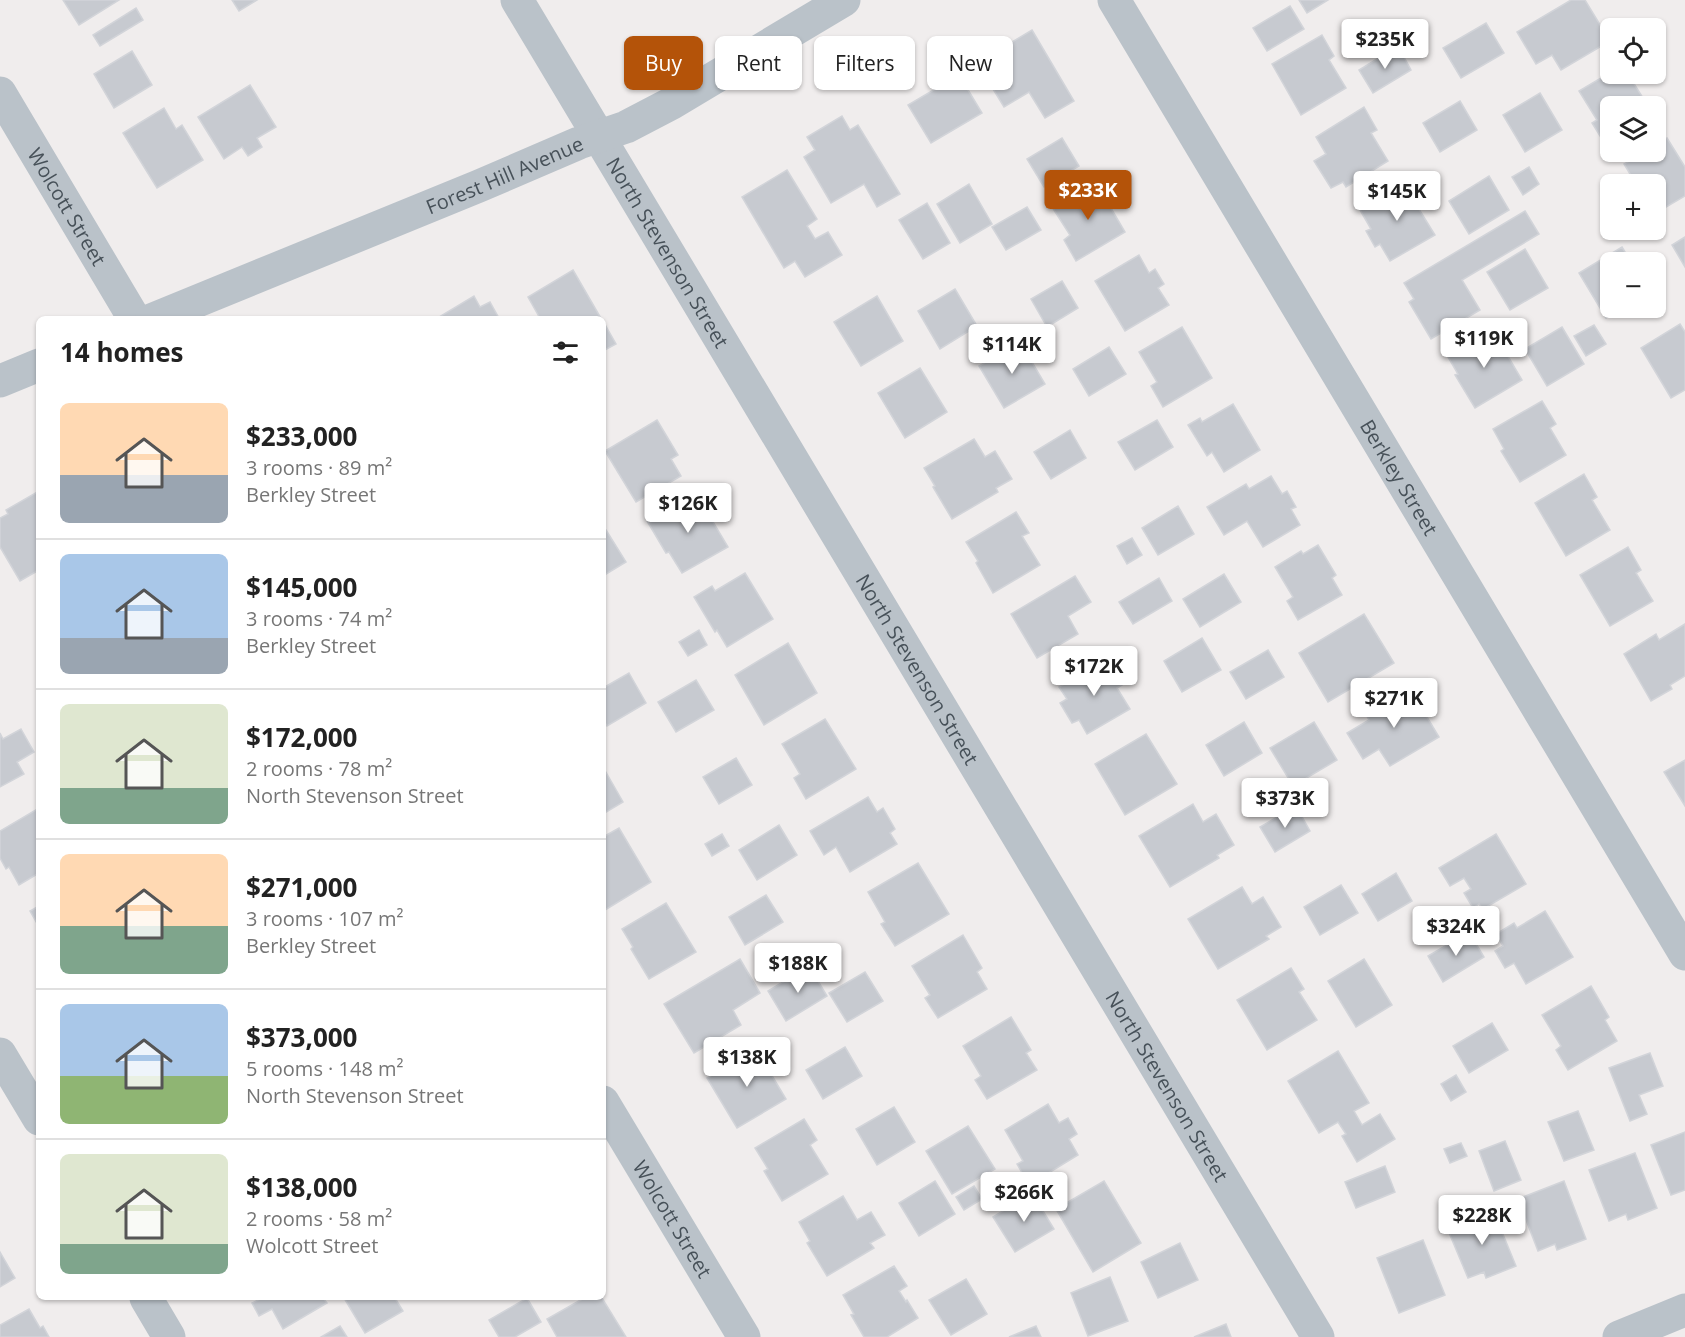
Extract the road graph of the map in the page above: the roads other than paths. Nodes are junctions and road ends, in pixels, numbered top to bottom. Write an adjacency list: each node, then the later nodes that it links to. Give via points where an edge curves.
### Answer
1 (517, 0): 5 (street, North Stevenson Street)
2 (844, 0): 5 (street, Forest Hill Avenue, via 672,103 626,127)
3 (1114, 0): 10 (street, Berkley Street)
4 (0, 93): 6 (street, Wolcott Street)
5 (598, 136): 7 (street, Forest Hill Avenue); 18 (street, North Stevenson Street)
6 (133, 316)
7 (161, 316)
8 (36, 366): 9 (street)
9 (0, 381)
10 (1685, 954)
11 (0, 1054): 13 (street)
12 (606, 1107): 17 (street, Wolcott Street)
13 (36, 1114)
14 (147, 1300): 16 (street)
15 (1685, 1310): 19 (street)
16 (169, 1337)
17 (744, 1337)
18 (1318, 1337)
19 (1620, 1337)

